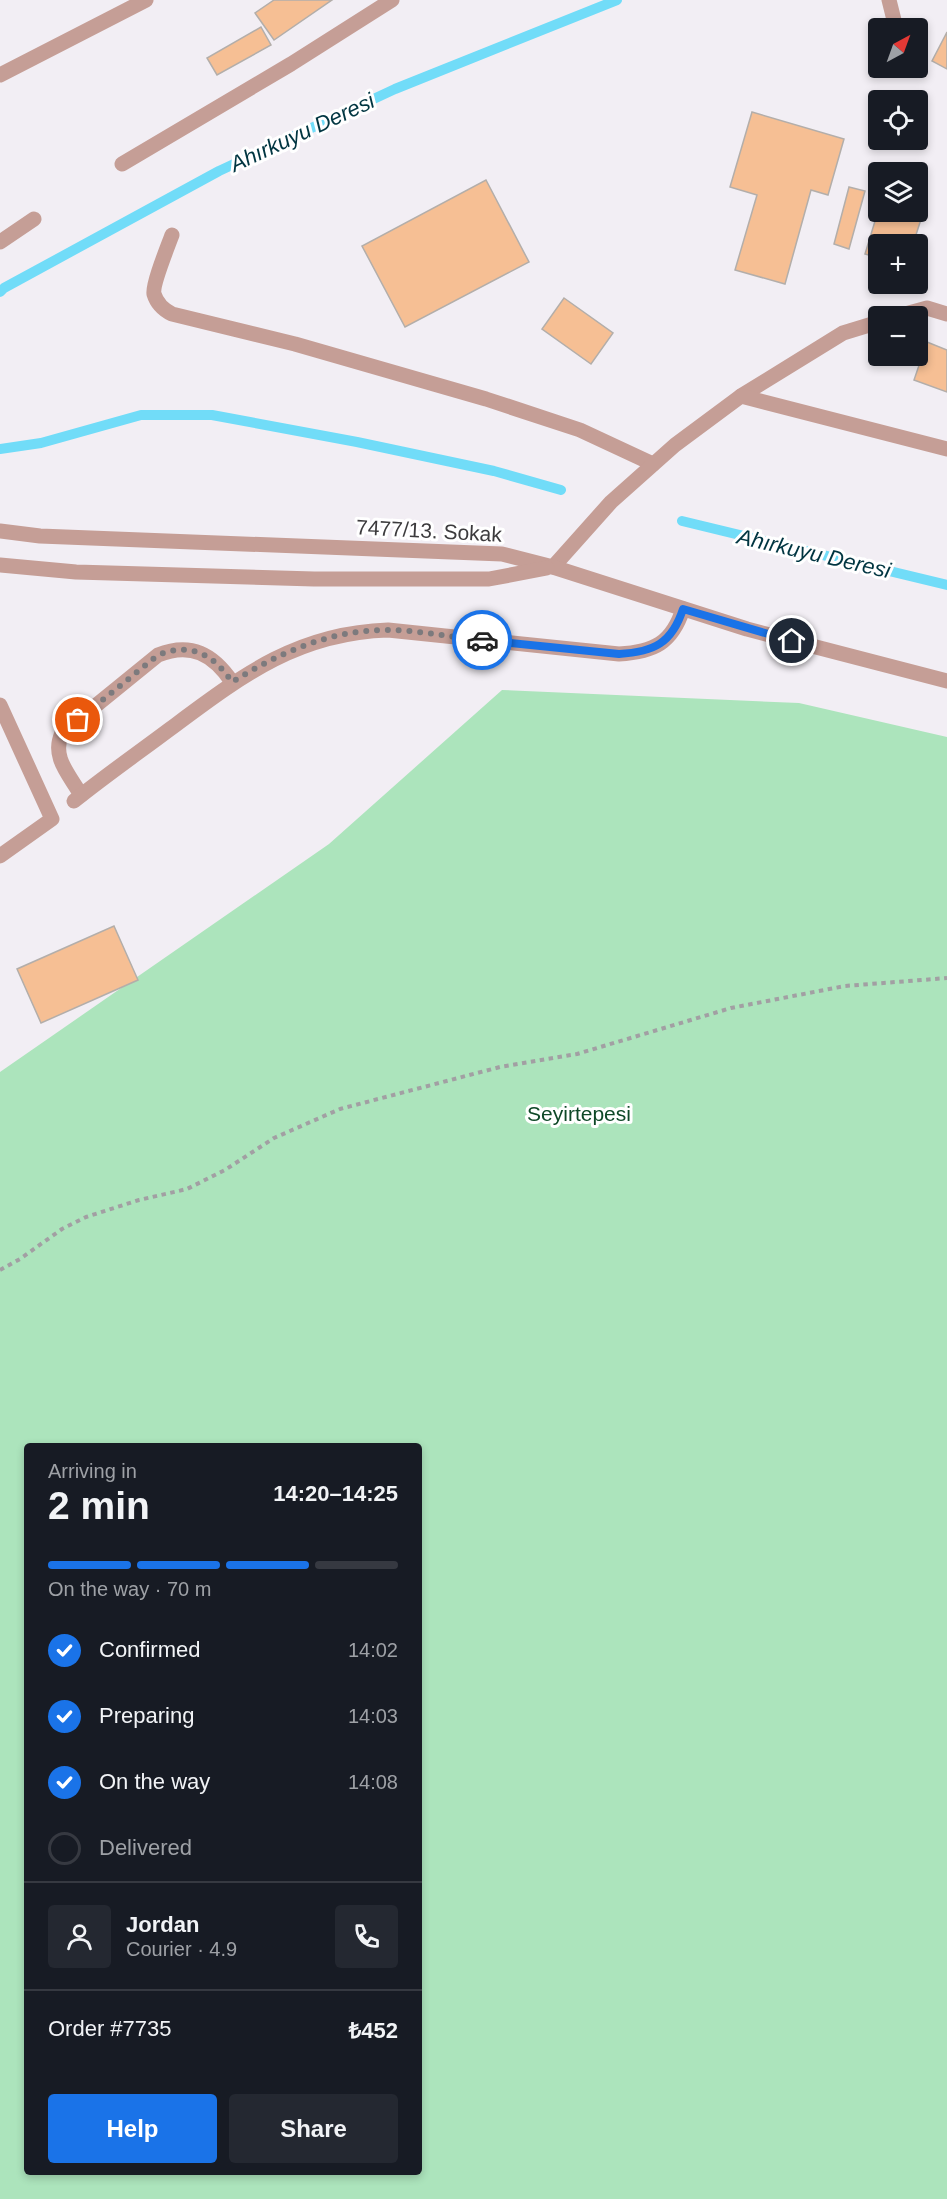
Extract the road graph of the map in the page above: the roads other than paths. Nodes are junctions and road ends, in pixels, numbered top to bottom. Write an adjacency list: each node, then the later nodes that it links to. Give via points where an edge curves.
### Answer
1 (146, 0): 5 (street)
2 (392, 0): 6 (street)
3 (889, 0): 4 (street)
4 (894, 18)
5 (0, 75)
6 (122, 164)
7 (34, 219): 9 (street)
8 (172, 235): 15 (street, via 153,291 164,310 172,314 296,344 486,399 580,430)
9 (0, 242)
10 (928, 308): 11 (street)
11 (947, 314)
12 (868, 325): 13 (street, via 843,333)
13 (741, 396): 14 (street); 15 (street)
14 (947, 449)
15 (653, 464): 18 (street, via 611,502)
16 (0, 531): 18 (street, 7477/13. Sokak, via 40,536 502,554)
17 (0, 566): 18 (street, 7477/13. Sokak, via 314,579 489,579)
18 (553, 567): 19 (street)
19 (683, 609): 20 (street); 21 (street, via 670,637 648,650 633,653 409,631 366,631 309,644)
20 (947, 681)
21 (232, 682): 21 (street, via 216,662 194,651 170,650 158,655 62,733 58,757 78,798)
22 (0, 705): 23 (street, via 52,819)
23 (0, 856)

